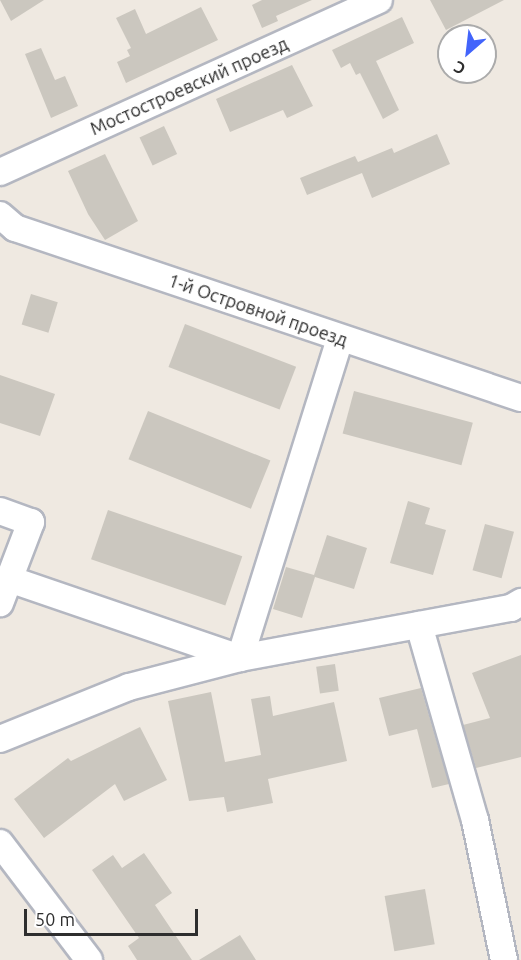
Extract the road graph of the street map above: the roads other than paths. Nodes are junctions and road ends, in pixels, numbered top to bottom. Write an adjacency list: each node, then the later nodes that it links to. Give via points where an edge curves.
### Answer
1 (379, 0): 2 (street, Мостостроевский проезд)
2 (0, 172)
3 (0, 215): 4 (street, 1-й Островной проезд, via 15,228)
4 (340, 338): 5 (street, 1-й Островной проезд); 11 (street)
5 (521, 398)
6 (0, 511): 7 (street, via 31,522)
7 (9, 579): 9 (street); 11 (street)
8 (521, 602): 10 (street, via 511,608)
9 (0, 603)
10 (419, 625): 11 (street); 15 (street, via 475,820)
11 (240, 658): 12 (street, via 129,687)
12 (0, 739)
13 (0, 843): 14 (street)
14 (89, 960)
15 (504, 960)

